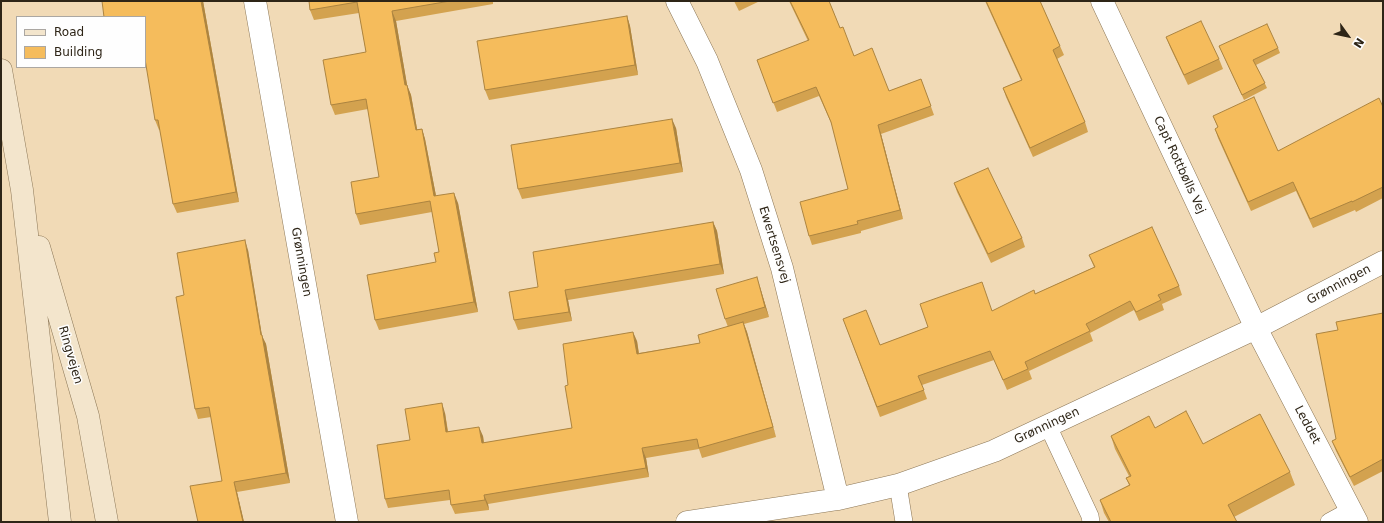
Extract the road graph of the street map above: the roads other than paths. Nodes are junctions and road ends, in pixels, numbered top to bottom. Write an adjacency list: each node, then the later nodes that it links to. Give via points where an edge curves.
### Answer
1 (255, 1): 14 (street, Grønningen)
2 (677, 1): 10 (street, Ewertsensvej, via 707,61 748,163 775,245)
3 (1102, 1): 7 (street, Capt Rottbølls Vej)
4 (1, 70): 5 (main road, Ringvejen)
5 (22, 190): 12 (main road, Ringvejen); 13 (main road, Ringvejen, via 88,416)
6 (1383, 262): 7 (street, Grønningen)
7 (1256, 328): 8 (street, Grønningen); 11 (street, Leddet)
8 (1048, 426): 9 (street, Grønningen, via 994,451); 17 (lane)
9 (898, 485): 10 (street, Grønningen); 16 (lane)
10 (838, 499): 15 (street, Grønningen)
11 (1354, 516): 18 (lane)
12 (60, 522)
13 (107, 522)
14 (347, 522)
15 (688, 522)
16 (904, 522)
17 (1091, 522)
18 (1329, 522)

